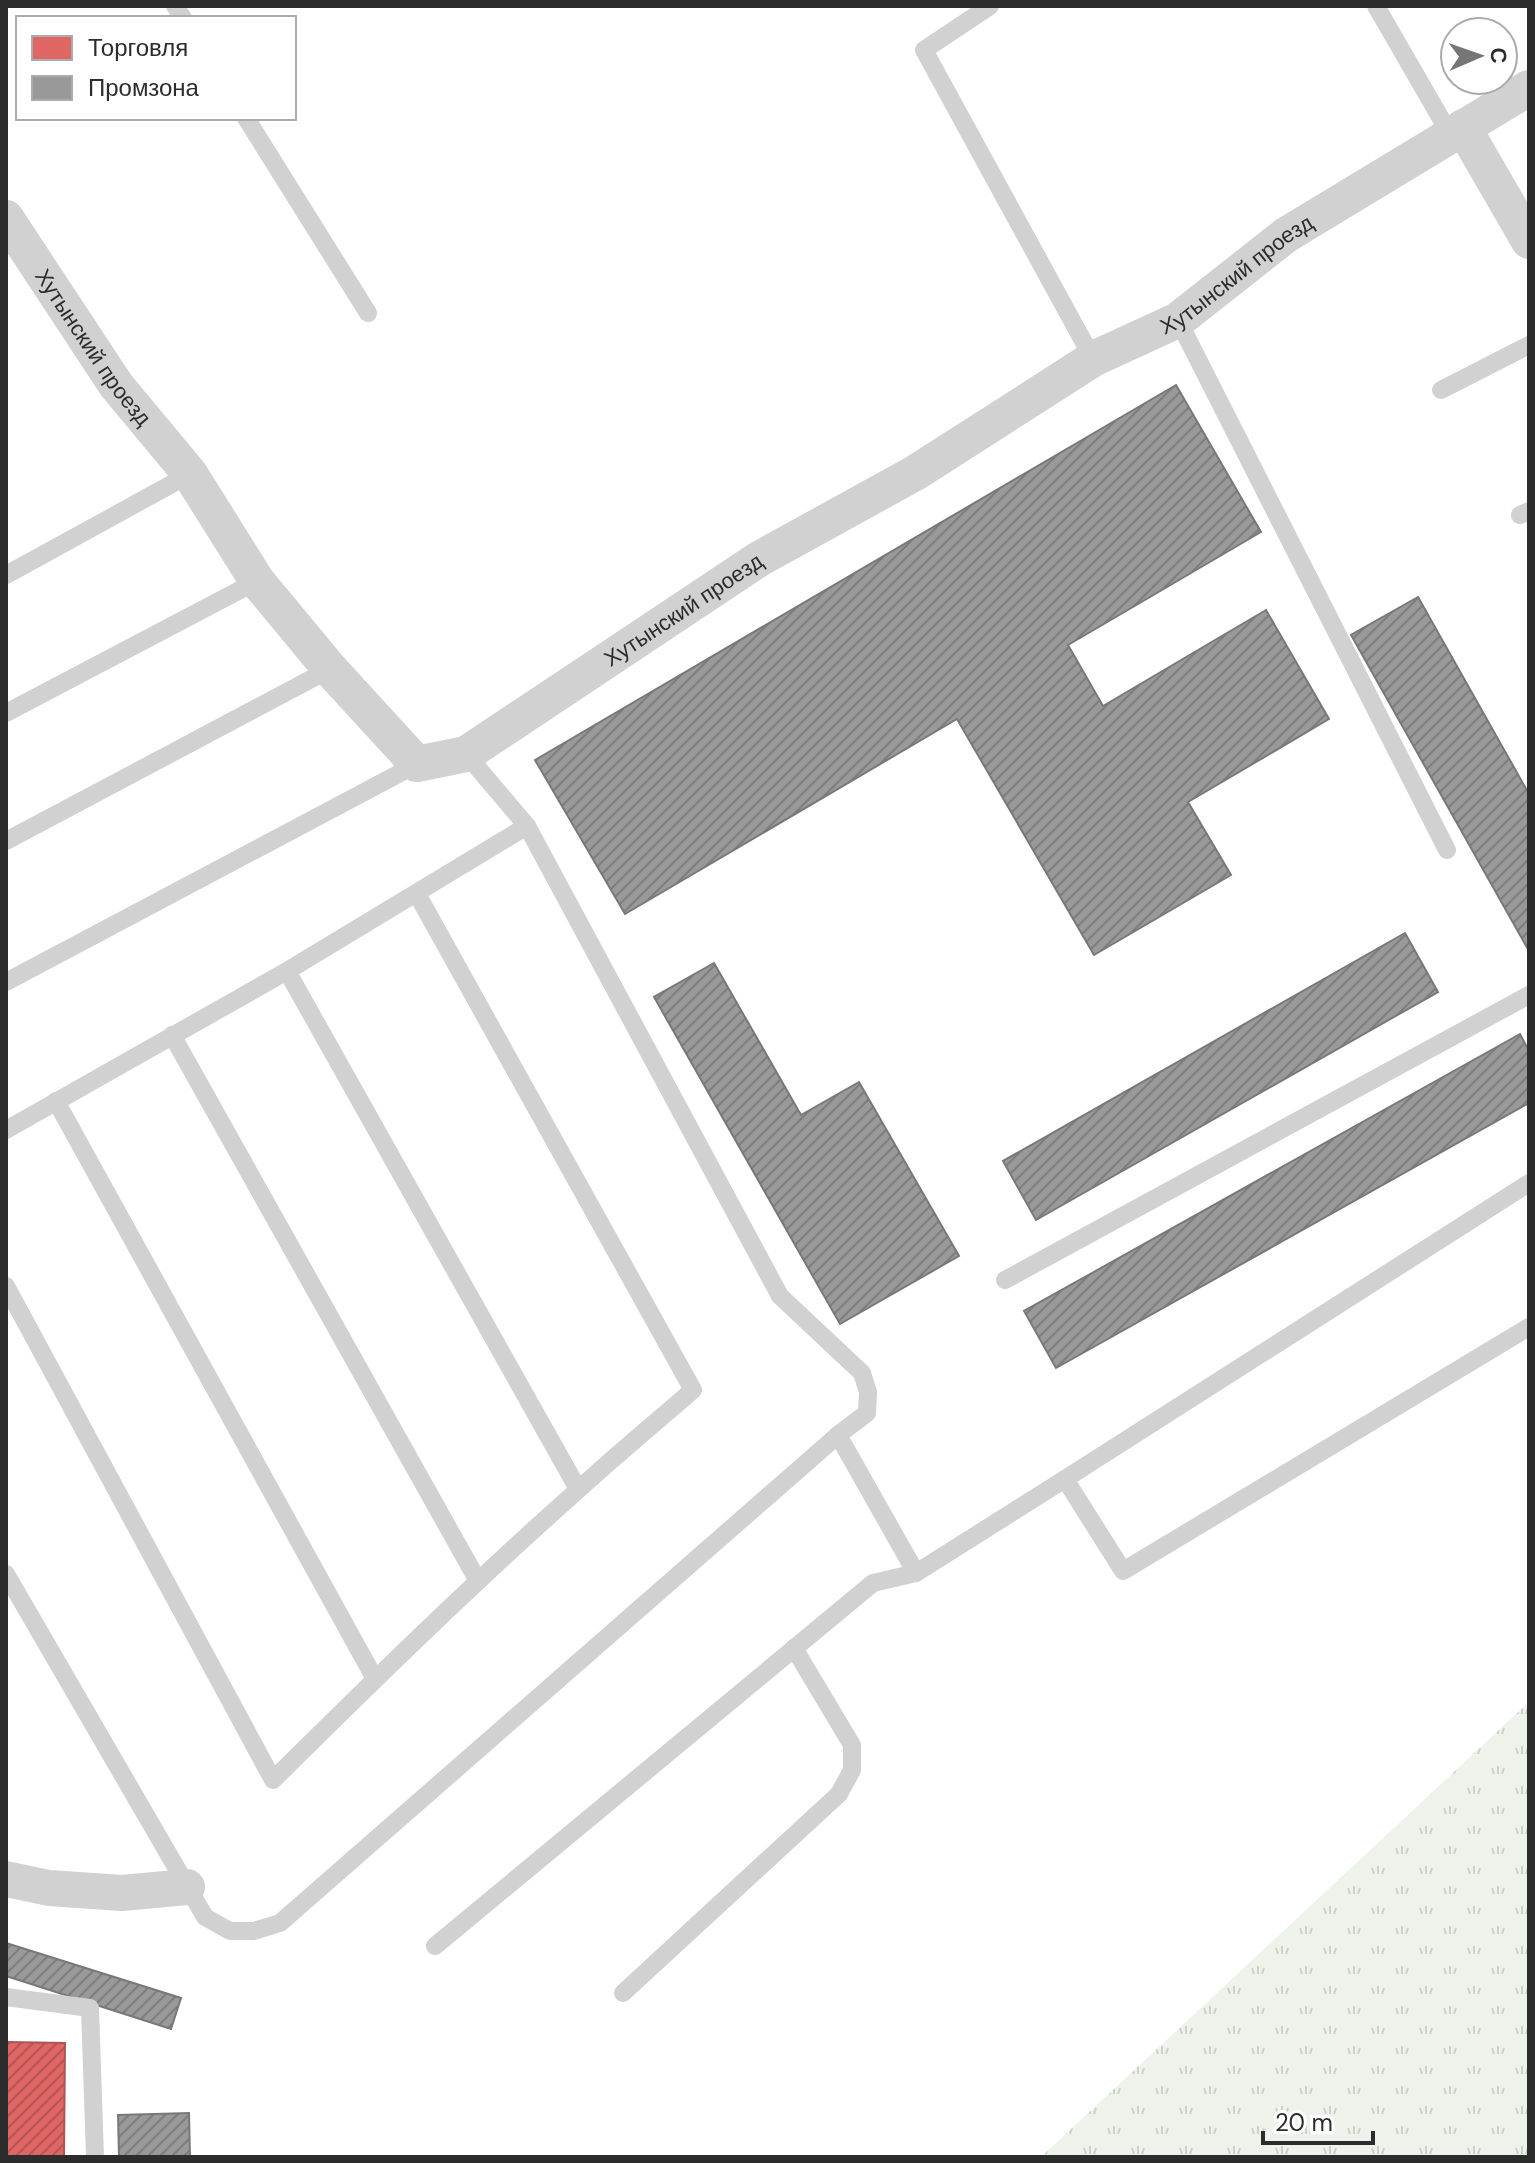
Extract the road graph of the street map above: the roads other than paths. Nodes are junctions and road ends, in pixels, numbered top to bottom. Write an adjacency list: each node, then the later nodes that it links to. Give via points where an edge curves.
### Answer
1 (990, 6): 11 (lane, via 924,50)
2 (1376, 6): 5 (lane)
3 (1529, 88): 5 (street, Хутынский проезд)
4 (247, 120): 8 (lane)
5 (1457, 132): 7 (street); 9 (street, Хутынский проезд, via 1286,235)
6 (6, 218): 13 (street, Хутынский проезд, via 116,385)
7 (1529, 241)
8 (368, 313)
9 (1178, 320): 11 (street, Хутынский проезд); 22 (lane)
10 (1529, 345): 12 (lane)
11 (1093, 359): 18 (street, Хутынский проезд, via 915,473 759,559)
12 (1441, 390)
13 (190, 474): 14 (lane); 15 (street, Хутынский проезд)
14 (6, 575)
15 (257, 581): 16 (street, Хутынский проезд); 17 (lane)
16 (330, 669): 19 (street, Хутынский проезд); 21 (lane)
17 (6, 713)
18 (466, 754): 19 (street, Хутынский проезд); 20 (lane)
19 (417, 764): 25 (lane)
20 (527, 826): 23 (lane); 34 (lane, via 780,1296 862,1373 867,1413)
21 (6, 841)
22 (1447, 850)
23 (417, 894): 24 (lane); 36 (lane, via 693,1390)
24 (287, 971): 27 (lane); 36 (lane)
25 (6, 982)
26 (1529, 995): 31 (lane)
27 (172, 1035): 28 (lane); 39 (lane)
28 (56, 1101): 29 (lane); 41 (lane)
29 (6, 1130)
30 (1529, 1183): 35 (lane)
31 (1005, 1280)
32 (6, 1286): 41 (lane, via 273,1780)
33 (1529, 1327): 35 (lane, via 1123,1571)
34 (838, 1435): 37 (lane); 43 (lane, via 280,1923 230,1931 205,1917)
35 (1065, 1479): 37 (lane)
36 (578, 1489): 39 (lane)
37 (916, 1573): 40 (lane, via 873,1583)
38 (6, 1574): 43 (lane)
39 (478, 1581): 41 (lane)
40 (794, 1648): 44 (lane); 45 (lane, via 852,1745 852,1770 839,1794)
41 (375, 1679)
42 (6, 1879): 43 (street, via 122,1893)
43 (187, 1887)
44 (435, 1946)
45 (623, 1993)
46 (6, 1997): 47 (lane, via 90,2008)
47 (95, 2157)

